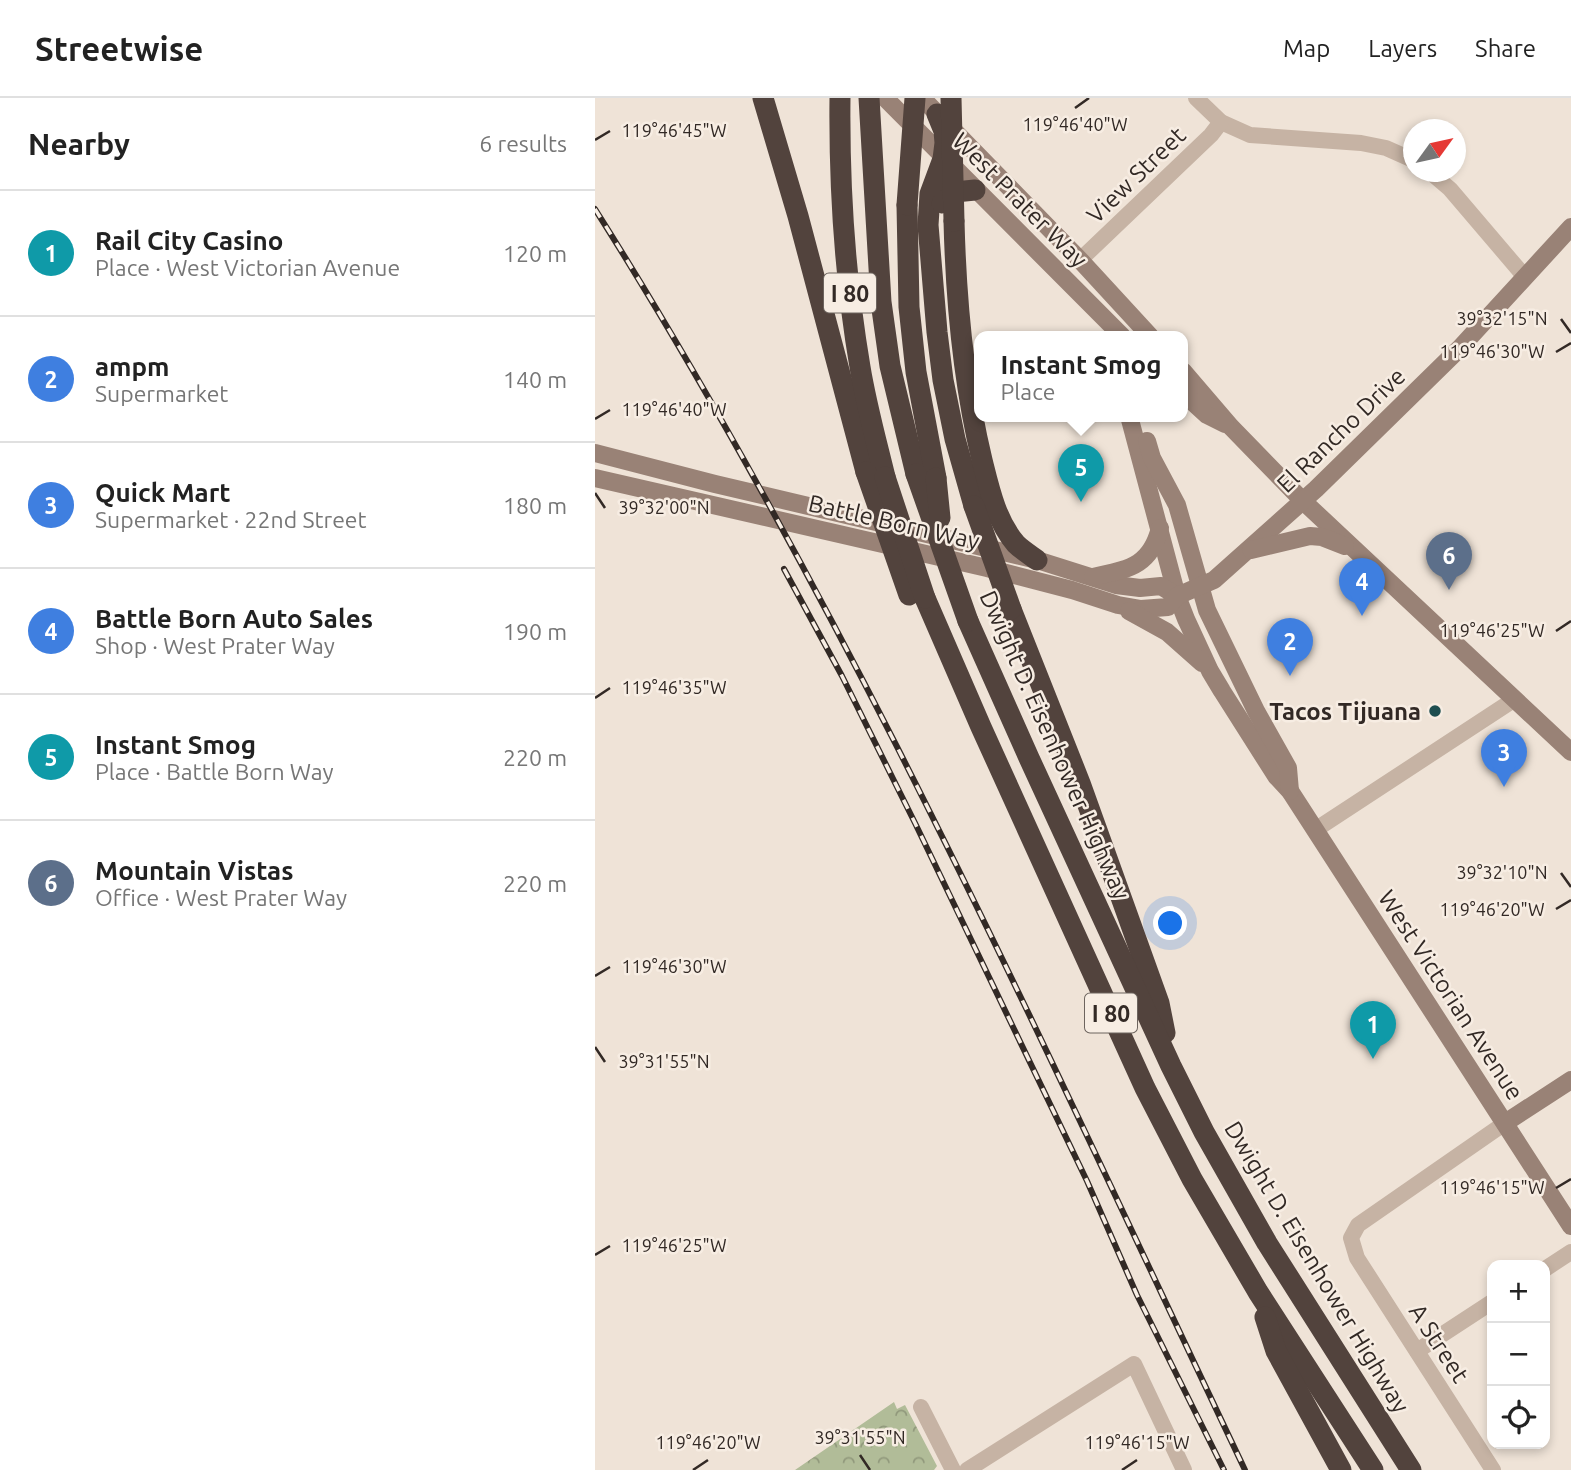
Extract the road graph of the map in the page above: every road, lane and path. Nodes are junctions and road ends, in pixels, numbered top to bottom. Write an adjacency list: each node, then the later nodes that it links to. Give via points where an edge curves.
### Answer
1 (763, 98): 30 (highway)
2 (869, 98): 31 (highway, Dwight D. Eisenhower Highway / I 80, via 881,302 890,366)
3 (884, 98): 11 (main road, West Prater Way)
4 (915, 98): 31 (highway, bridge, via 907,205 909,307)
5 (922, 98): 8 (main road, West Prater Way)
6 (1196, 98): 9 (street)
7 (840, 102): 30 (highway, I 80, via 843,230)
8 (944, 106): 11 (highway); 16 (main road, West Prater Way); 24 (highway, bridge, via 956,297)
9 (1221, 122): 10 (street, via 1250,135 1361,143); 16 (street, View Street)
10 (1403, 156)
11 (943, 159): 13 (main road, West Prater Way); 15 (highway, via 928,207)
12 (1442, 182): 17 (street)
13 (975, 190): 15 (highway, via 955,192 940,204); 18 (main road, West Prater Way)
14 (1571, 227): 17 (main road, El Rancho Drive)
15 (931, 252): 46 (highway, bridge, via 943,380 974,506 1159,1003)
16 (1080, 260): 19 (main road, West Prater Way)
17 (1525, 278): 33 (main road, El Rancho Drive)
18 (1071, 283): 20 (main road); 21 (main road, West Prater Way)
19 (1139, 328)
20 (1108, 331)
21 (1117, 331)
22 (1188, 378): 28 (main road)
23 (1188, 398): 28 (main road)
24 (974, 421)
25 (974, 422): 37 (highway, bridge, via 987,481 1003,523 1017,544)
26 (1131, 422): 34 (main road, West Victorian Avenue)
27 (1142, 422): 39 (main road, West Victorian Avenue, via 1152,458 1177,505)
28 (1231, 427): 33 (main road)
29 (595, 453): 37 (main road, Battle Born Way)
30 (876, 475): 52 (highway, I 80, bridge, via 917,597 1145,1088)
31 (926, 476): 46 (highway, Dwight D. Eisenhower Highway / I 80, bridge, via 944,555 968,621)
32 (595, 478): 40 (main road, Battle Born Way, via 987,568)
33 (1303, 501): 35 (main road); 36 (main road, El Rancho Drive)
34 (1160, 528): 38 (main road, via 1156,545 1138,563); 39 (main road, West Victorian Avenue)
35 (1354, 550): 36 (main road, via 1310,536); 42 (main road)
36 (1248, 551): 39 (main road, El Rancho Drive, via 1214,580)
37 (1037, 560): 38 (main road, Battle Born Way)
38 (1091, 577): 39 (main road, Battle Born Way, via 1116,585)
39 (1188, 592): 40 (main road, Battle Born Way, via 1168,607); 41 (main road, West Victorian Avenue); 44 (main road, West Victorian Avenue, via 1210,616 1288,768)
40 (1118, 605): 41 (main road, via 1167,632)
41 (1210, 671): 44 (main road, West Victorian Avenue)
42 (1515, 699): 43 (main road); 45 (street)
43 (1571, 752)
44 (1290, 791): 45 (main road, West Victorian Avenue)
45 (1315, 830): 48 (main road, West Victorian Avenue)
46 (1171, 1066): 61 (highway, Dwight D. Eisenhower Highway / I 80, via 1266,1242)
47 (1571, 1080): 48 (main road)
48 (1505, 1123): 49 (main road, West Victorian Avenue); 54 (street, A Street, via 1358,1225 1351,1238 1357,1258)
49 (1571, 1226)
50 (1571, 1252): 51 (street)
51 (1550, 1266)
52 (1258, 1292): 59 (highway, via 1276,1352); 60 (highway, I 80)
53 (1487, 1305): 54 (street)
54 (1417, 1351): 62 (street, A Street)
55 (921, 1407): 56 (street)
56 (953, 1470)
57 (967, 1470): 58 (street, via 1134,1364)
58 (1184, 1470)
59 (1341, 1470)
60 (1373, 1470)
61 (1411, 1470)
62 (1493, 1470)

